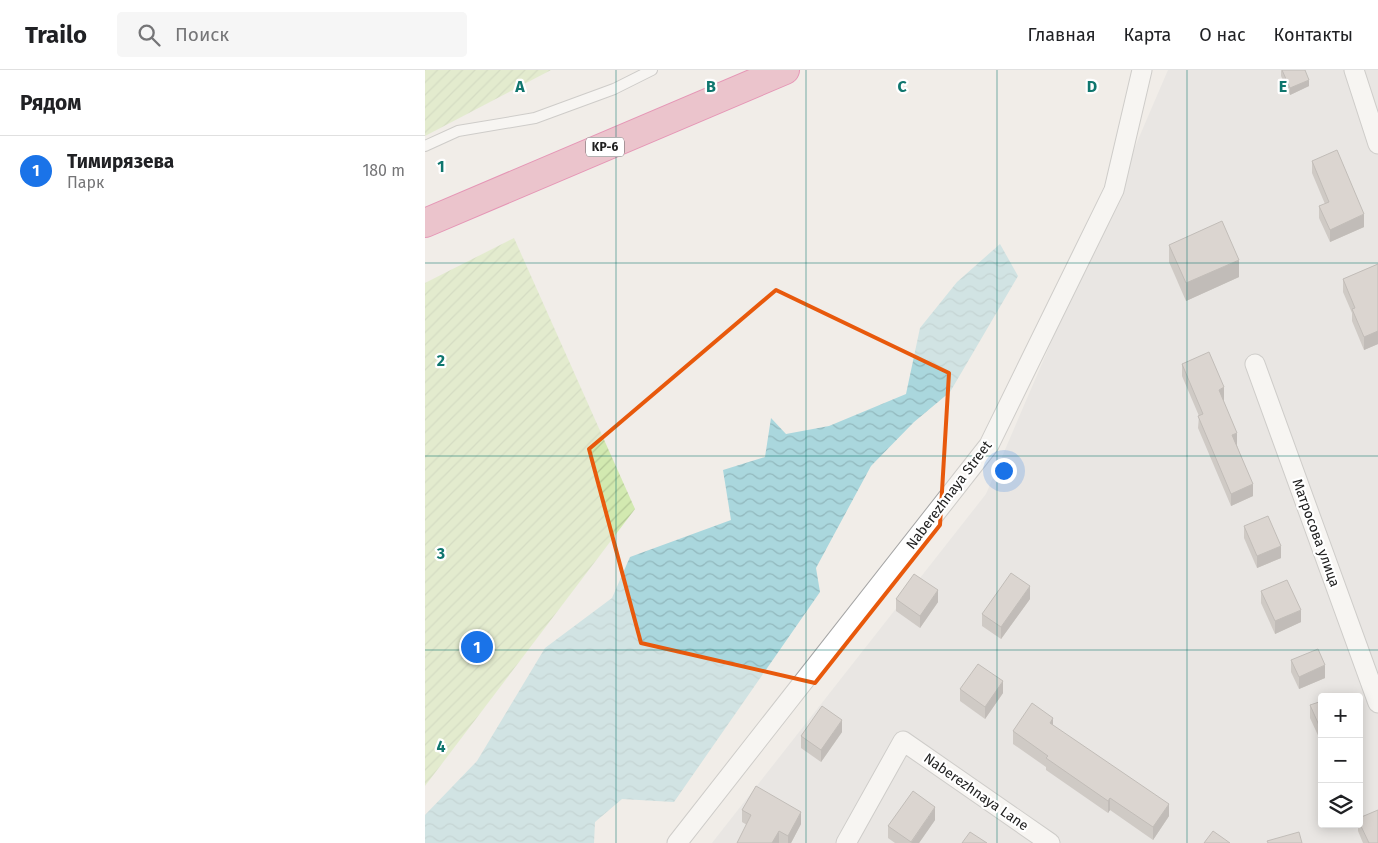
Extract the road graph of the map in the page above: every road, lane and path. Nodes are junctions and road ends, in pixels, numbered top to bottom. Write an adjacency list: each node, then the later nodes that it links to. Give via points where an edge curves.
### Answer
1 (652, 70): 6 (lane, via 614,89 535,118 458,131)
2 (785, 70): 7 (highway, KP-6)
3 (1142, 70): 10 (street, Naberezhnaya Street, via 1114,190 989,445)
4 (1354, 70): 5 (street)
5 (1378, 144)
6 (425, 146)
7 (425, 223)
8 (1255, 364): 9 (street, Матросова улица)
9 (1378, 703)
10 (677, 843)
11 (846, 843): 12 (street, Naberezhnaya Lane, via 903,742)
12 (1050, 843)

